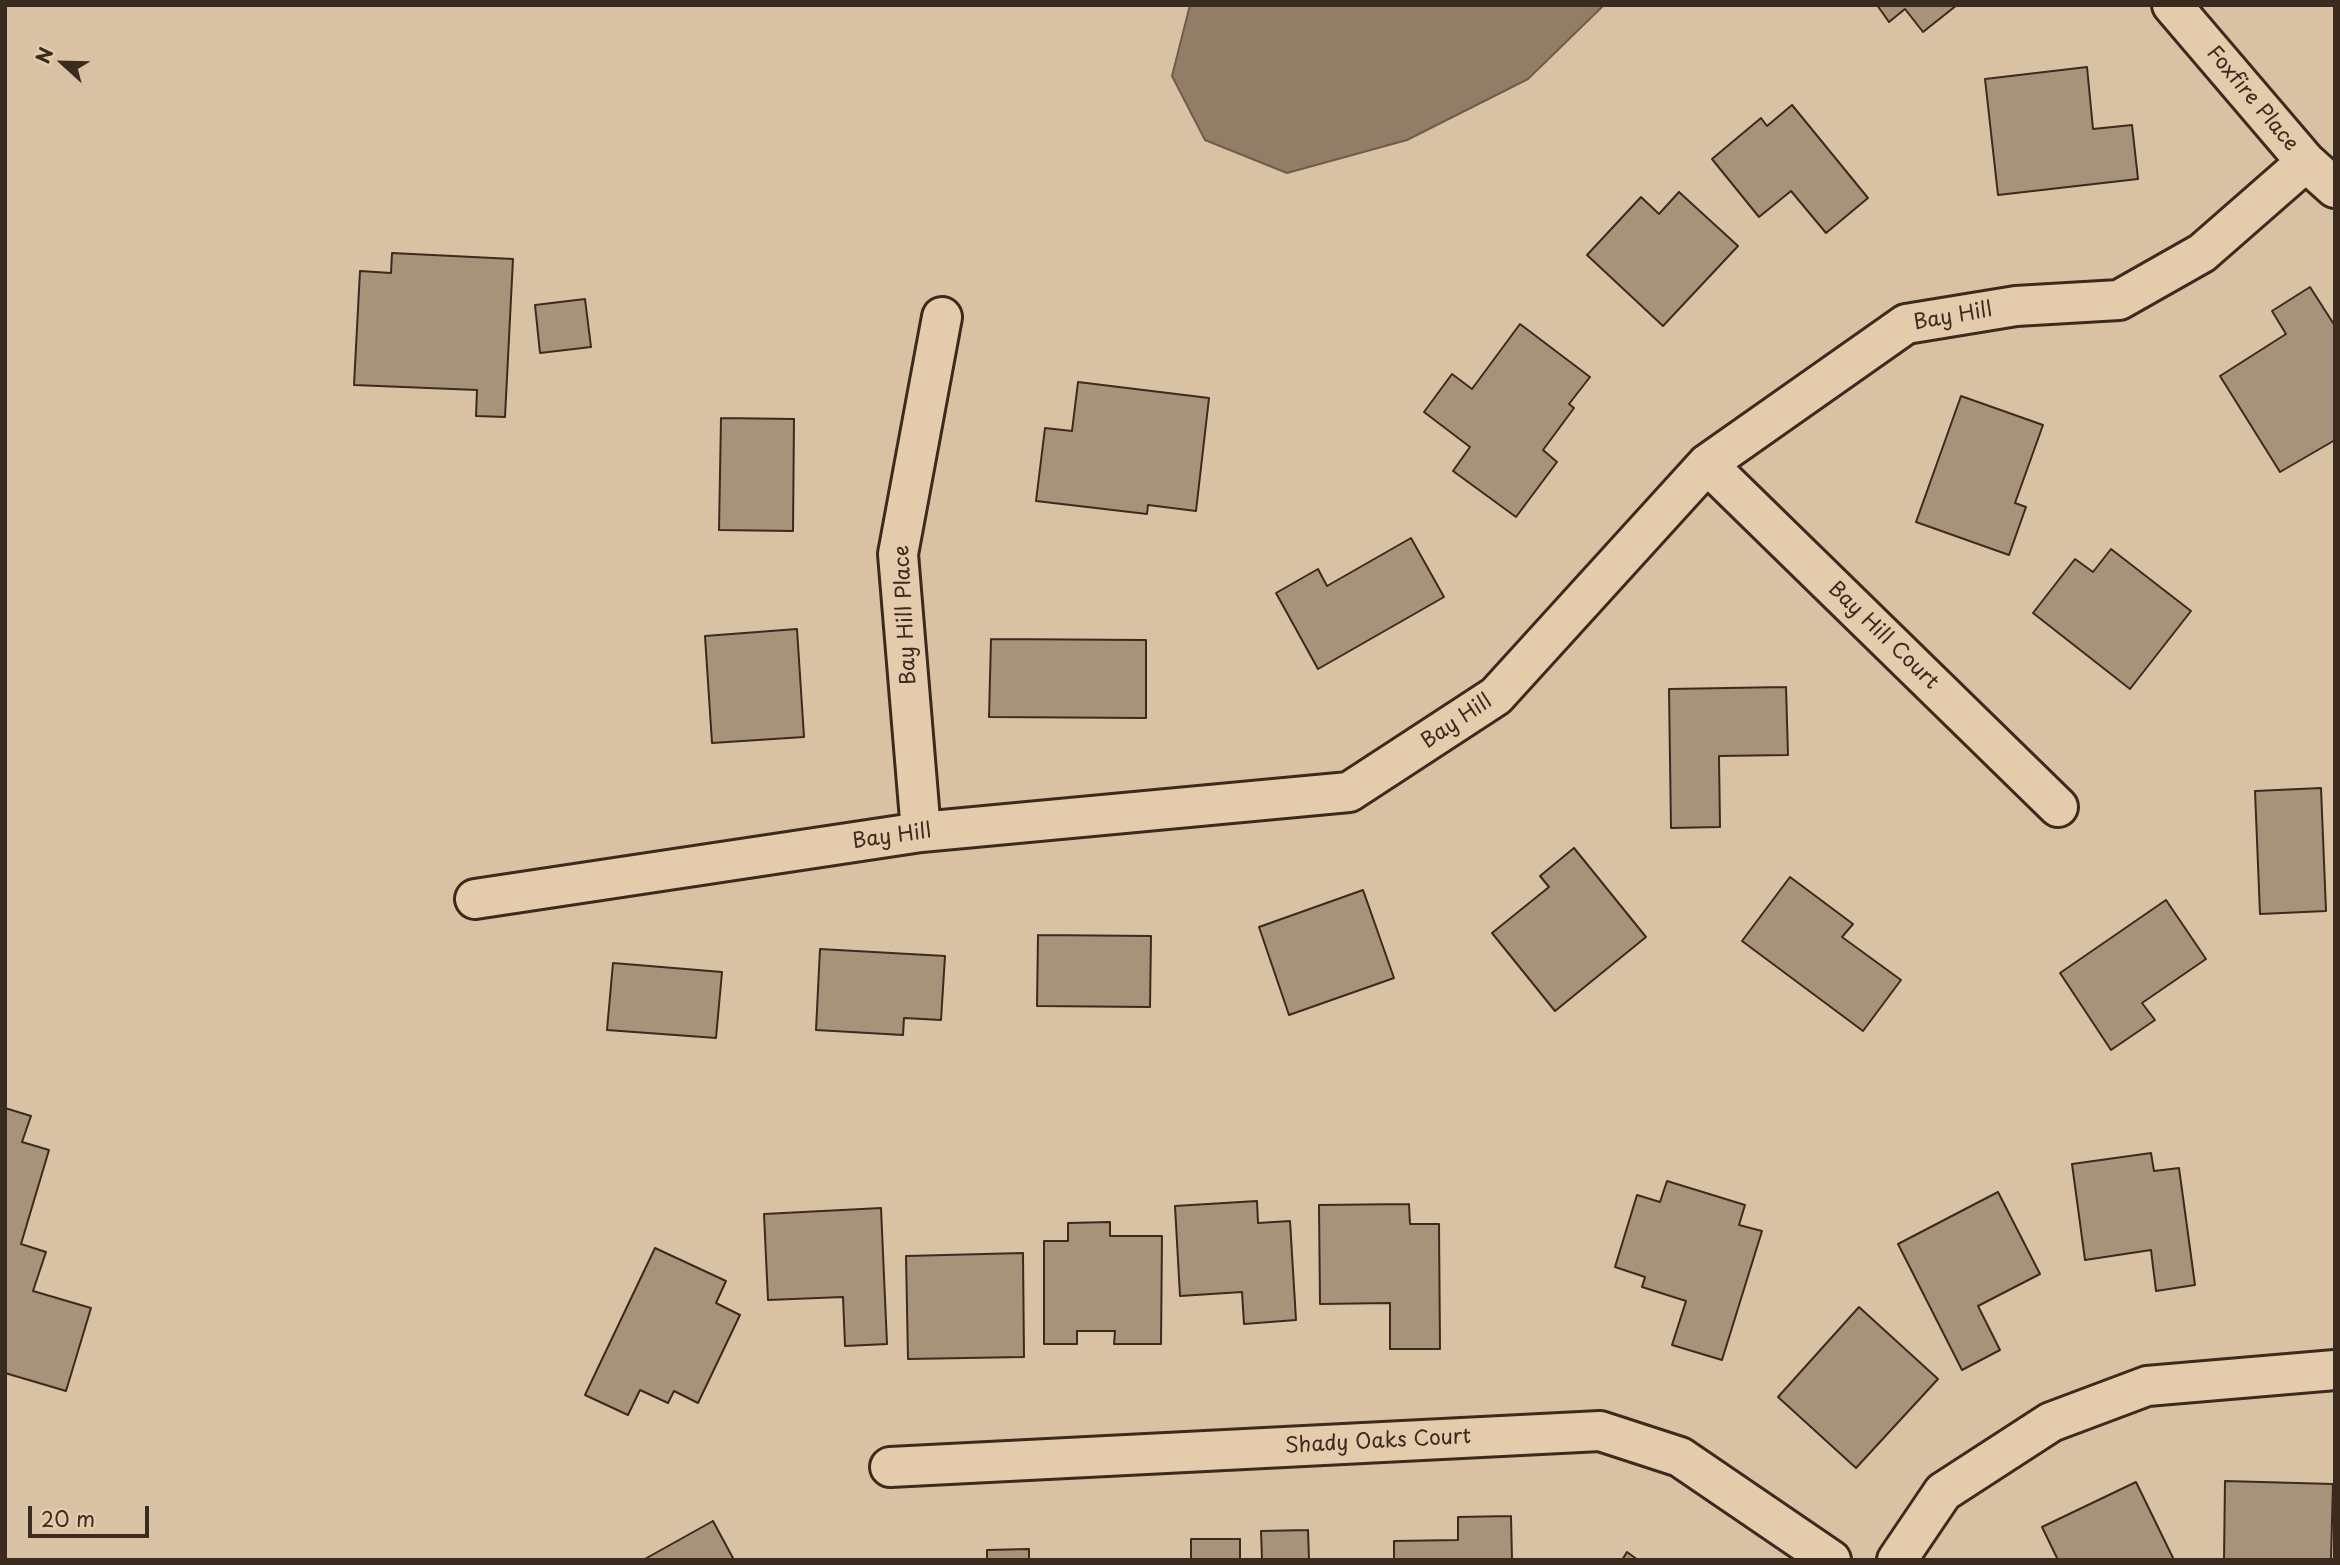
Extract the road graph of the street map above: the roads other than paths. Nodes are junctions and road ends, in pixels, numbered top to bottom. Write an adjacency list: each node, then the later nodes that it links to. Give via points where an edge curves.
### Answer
1 (2172, 5): 2 (street, Foxfire Place)
2 (2306, 162): 3 (street, Foxfire Place); 5 (street, Bay Hill, via 2202,253 2119,300 2016,306 1906,324)
3 (2335, 188)
4 (942, 317): 7 (street, Bay Hill Place, via 898,554)
5 (1707, 464): 6 (street, Bay Hill Court); 7 (street, Bay Hill, via 1496,696 1349,792)
6 (2059, 807)
7 (920, 832): 8 (street, Bay Hill)
8 (475, 899)
9 (2335, 1370): 12 (street, via 2147,1386 2051,1422 1943,1492)
10 (890, 1467): 11 (street, Shady Oaks Court, via 1600,1431 1680,1457)
11 (1831, 1560)
12 (1897, 1560)

